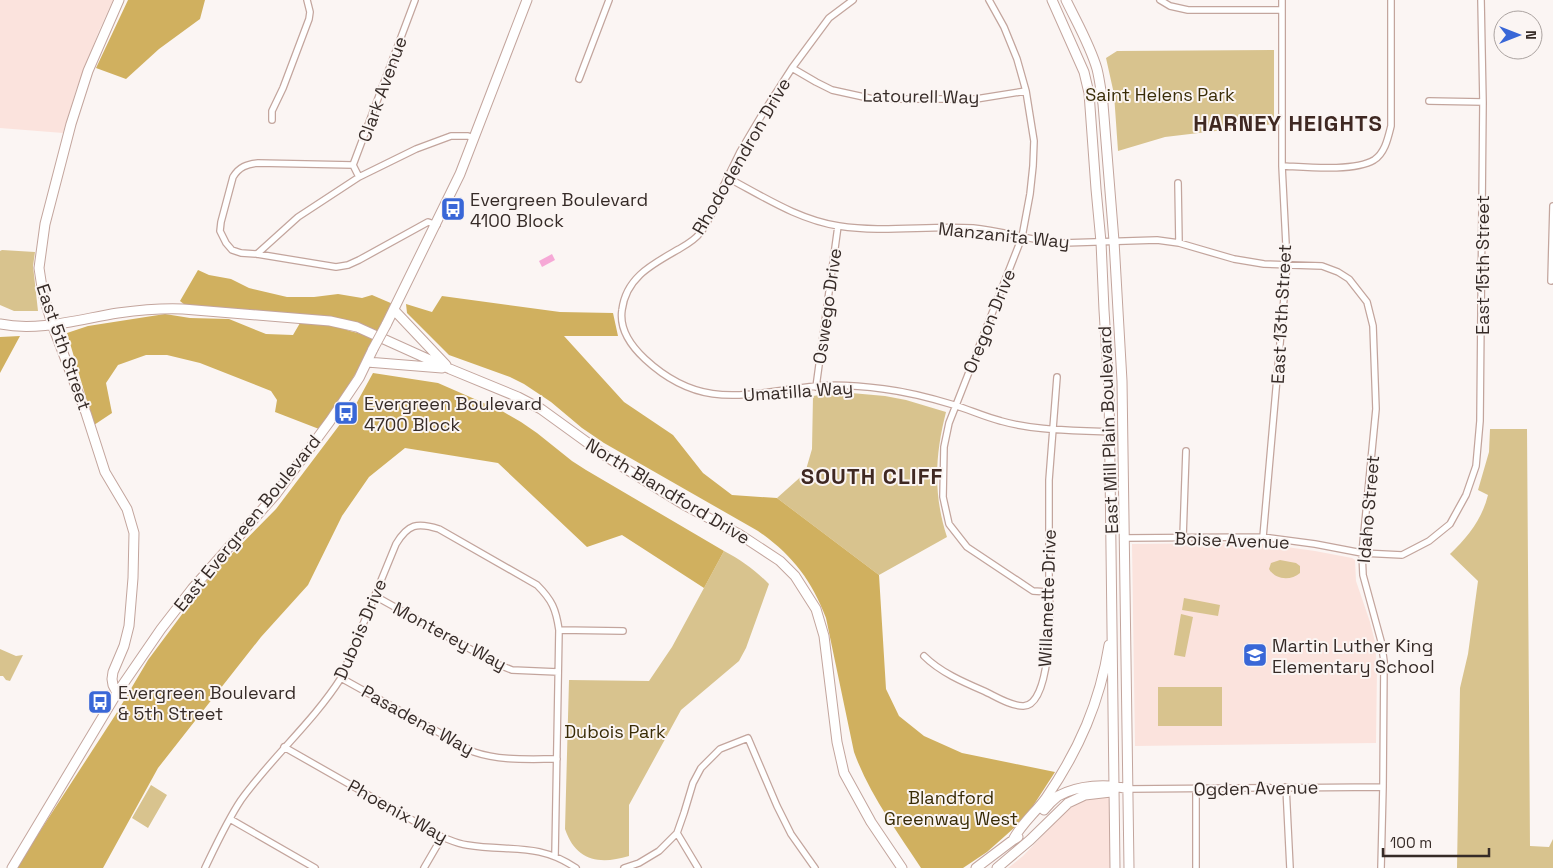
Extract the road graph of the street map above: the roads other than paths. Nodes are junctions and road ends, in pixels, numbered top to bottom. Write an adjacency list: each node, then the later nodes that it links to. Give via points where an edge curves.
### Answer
1 (119, 0): 39 (street, East 5th Street, via 82,88 45,224 40,280)
2 (307, 0): 20 (street, via 309,19 284,88 272,111)
3 (415, 0): 22 (street, Clark Avenue)
4 (527, 0): 21 (street, East Evergreen Boulevard)
5 (609, 0): 16 (street)
6 (853, 0): 15 (street, Rhododendron Drive, via 829,18)
7 (989, 0): 17 (street, Oregon Drive, via 1004,27)
8 (1052, 0): 32 (street, East Mill Plain Boulevard, via 1084,72 1089,93)
9 (1066, 0): 31 (street, East Mill Plain Boulevard, via 1087,42 1100,85)
10 (1160, 0): 14 (street, via 1188,10)
11 (1282, 0): 14 (street, East 13th Street)
12 (1391, 0): 23 (street, via 1391,126 1381,153 1374,160 1343,168)
13 (1481, 0): 19 (street, East 15th Street)
14 (1282, 10): 23 (street, East 13th Street)
15 (792, 68): 17 (street, Latourell Way, via 832,90 873,98 976,99); 25 (street, Rhododendron Drive, via 740,152)
16 (579, 79)
17 (1026, 91): 30 (street, Oregon Drive, via 1034,141 1030,194)
18 (1429, 101): 19 (street)
19 (1483, 102): 49 (street, East 15th Street, via 1480,421 1476,466 1466,495)
20 (272, 120)
21 (474, 138): 24 (street, via 451,136); 28 (street, East Evergreen Boulevard)
22 (353, 165): 24 (street, Clark Avenue); 34 (street, via 258,163 236,171 220,232 232,250)
23 (1282, 166): 35 (street, East 13th Street)
24 (359, 177): 34 (street, via 298,217)
25 (728, 178): 29 (street, Manzanita Way, via 798,215); 40 (street, Rhododendron Drive, via 700,234 637,276 627,291 622,311)
26 (1178, 182): 33 (street)
27 (1553, 206): 36 (street)
28 (436, 225): 34 (street, via 428,222 359,260 336,267); 37 (street, East Evergreen Boulevard)
29 (838, 226): 30 (street, Manzanita Way, via 972,228); 44 (street, Oswego Drive)
30 (1022, 237): 32 (street, Manzanita Way, via 1063,243); 45 (street, Oregon Drive)
31 (1114, 241): 32 (street, Manzanita Way); 33 (street, Manzanita Way); 52 (street, East Mill Plain Boulevard, via 1122,381)
32 (1101, 242): 47 (street, East Mill Plain Boulevard)
33 (1179, 243): 35 (street, Manzanita Way, via 1234,259)
34 (257, 254)
35 (1287, 264): 51 (street, East 13th Street); 53 (street, Idaho Street, via 1322,266 1349,278 1366,302 1373,326 1376,409)
36 (1551, 281)
37 (394, 310): 41 (street, East Evergreen Boulevard, bridge); 42 (street)
38 (0, 324): 39 (street, North Blandford Drive)
39 (52, 324): 42 (street, North Blandford Drive, via 163,308 330,320 357,327); 62 (street, East 5th Street, via 105,472 127,509 134,533 129,626 112,679)
40 (624, 332): 44 (street, Umatilla Way, via 636,351 653,367 701,392 746,396)
41 (367, 362): 42 (street); 62 (street, East Evergreen Boulevard, via 330,421 276,494 192,589)
42 (450, 369): 83 (street, North Blandford Drive, via 541,409 610,459 739,534 780,561 795,576 816,609 824,636 836,742 844,773 870,822)
43 (1057, 377): 46 (street, Willamette Drive)
44 (816, 386): 45 (street, Umatilla Way, via 884,389)
45 (955, 405): 46 (street, Umatilla Way, via 1000,421); 54 (street, Oregon Drive, via 944,447 943,497 949,524 967,547 1033,591)
46 (1052, 429): 47 (street, Umatilla Way); 54 (street, Willamette Drive)
47 (1110, 432): 56 (street, East Mill Plain Boulevard)
48 (1186, 451): 50 (street)
49 (1450, 524): 53 (street, Boise Avenue, via 1429,541 1402,554)
50 (1183, 537): 51 (street, Boise Avenue); 52 (street, Boise Avenue)
51 (1263, 537): 53 (street, Boise Avenue)
52 (1124, 538): 68 (street, East Mill Plain Boulevard)
53 (1362, 553): 66 (street, Idaho Street, via 1362,575 1384,661)
54 (1049, 592): 59 (street, Willamette Drive, via 1046,669 1033,703 1024,706 1009,703 934,666)
55 (375, 596): 57 (street, Dubois Drive, via 403,532 416,525 427,525 537,585 554,606); 60 (street, Monterey Way, via 497,664 512,670); 61 (street, Dubois Drive)
56 (1113, 620): 67 (street, East Mill Plain Boulevard); 73 (street, via 1105,671 1086,728 1048,795)
57 (559, 630): 58 (street); 60 (street)
58 (623, 631)
59 (924, 656)
60 (558, 672): 64 (street)
61 (341, 678): 63 (street, Dubois Drive); 64 (street, Pasadena Way, via 474,752 503,758)
62 (117, 693): 76 (street, East Evergreen Boulevard)
63 (284, 747): 70 (street, Dubois Drive); 72 (street, Phoenix Way)
64 (557, 759): 74 (street)
65 (1286, 787): 66 (street, Ogden Avenue); 69 (street, Ogden Avenue); 89 (street)
66 (1383, 787): 90 (street, Idaho Street)
67 (1115, 788): 68 (street); 73 (street, via 1077,789 1058,797 1020,836); 85 (street, via 1091,793 1068,803); 86 (street, East Mill Plain Boulevard)
68 (1128, 789): 69 (street, Ogden Avenue); 87 (street, East Mill Plain Boulevard)
69 (1196, 789): 88 (street)
70 (230, 819): 75 (street); 77 (street, Dubois Drive)
71 (677, 832): 80 (street, via 659,851); 81 (street); 82 (street, via 700,768 720,749 748,738 776,806)
72 (442, 837): 74 (street, Phoenix Way, via 467,846 523,848); 78 (street)
73 (1012, 840): 84 (street)
74 (555, 856): 79 (street, Phoenix Way)
75 (311, 867)
76 (12, 868)
77 (205, 868)
78 (424, 868)
79 (576, 868)
80 (624, 868)
81 (698, 868)
82 (815, 868)
83 (902, 868)
84 (976, 868)
85 (997, 868)
86 (1115, 868)
87 (1129, 868)
88 (1196, 868)
89 (1290, 868)
90 (1381, 868)

